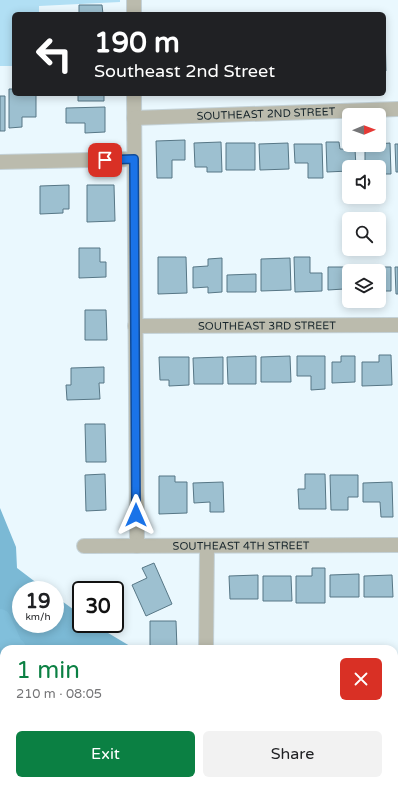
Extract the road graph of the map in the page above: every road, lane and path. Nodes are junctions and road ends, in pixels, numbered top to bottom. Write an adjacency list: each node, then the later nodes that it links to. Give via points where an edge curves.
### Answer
1 (134, 0): 2 (street)
2 (134, 12)
3 (134, 96): 5 (street)
4 (398, 109): 5 (street, SOUTHEAST 2ND STREET)
5 (134, 118): 6 (street)
6 (134, 159): 7 (street); 9 (street)
7 (0, 162)
8 (398, 325): 9 (street, SOUTHEAST 3RD STREET)
9 (135, 326): 12 (street)
10 (398, 545): 13 (street, SOUTHEAST 4TH STREET)
11 (84, 546): 12 (street, SOUTHEAST 4TH STREET)
12 (137, 546): 13 (street, SOUTHEAST 4TH STREET)
13 (207, 546): 14 (street)
14 (206, 645)

